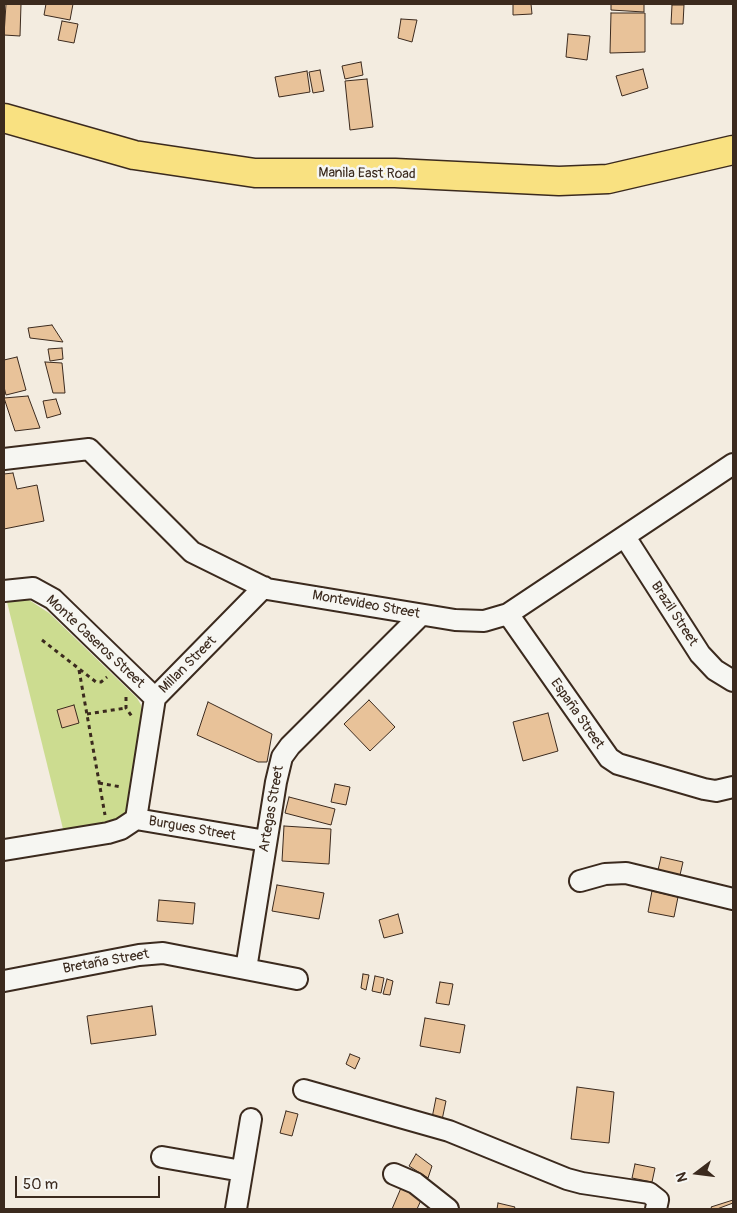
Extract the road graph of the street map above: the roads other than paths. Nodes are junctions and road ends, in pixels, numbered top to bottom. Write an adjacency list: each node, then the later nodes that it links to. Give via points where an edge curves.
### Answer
1 (4, 118): 2 (main road, Manila East Road, via 134,155 255,172 394,173 559,181 608,179)
2 (733, 150)
3 (4, 459): 6 (street, Montevideo Street, via 89,449 192,552)
4 (733, 464): 5 (street, Montevideo Street)
5 (626, 537): 8 (street, Montevideo Street); 10 (street, Brazil Street, via 700,654 715,670)
6 (264, 587): 9 (street, Montevideo Street); 11 (street, Millan Street)
7 (4, 591): 11 (street, Monte Caseros Street, via 33,588 53,599)
8 (508, 614): 9 (street, Montevideo Street, via 484,620); 12 (street, España Street, via 609,758 618,764 704,790)
9 (421, 615): 14 (street, Artegas Street, via 282,756)
10 (733, 681)
11 (155, 698): 13 (street, Millan Street)
12 (731, 788)
13 (136, 819): 14 (street, Burgues Street); 15 (street, Burgues Street, via 108,833)
14 (266, 841): 18 (street, Artegas Street)
15 (4, 850)
16 (580, 880): 17 (street, via 626,873)
17 (733, 899)
18 (246, 969): 19 (street, Bretaña Street); 20 (street, Bretaña Street, via 163,953)
19 (297, 979)
20 (4, 981)
21 (304, 1090): 28 (street, via 449,1131 574,1181 649,1193 658,1200)
22 (250, 1119): 24 (street)
23 (162, 1157): 24 (street)
24 (242, 1171): 26 (street)
25 (394, 1174): 27 (street, via 415,1183)
26 (236, 1209)
27 (448, 1209)
28 (656, 1209)

